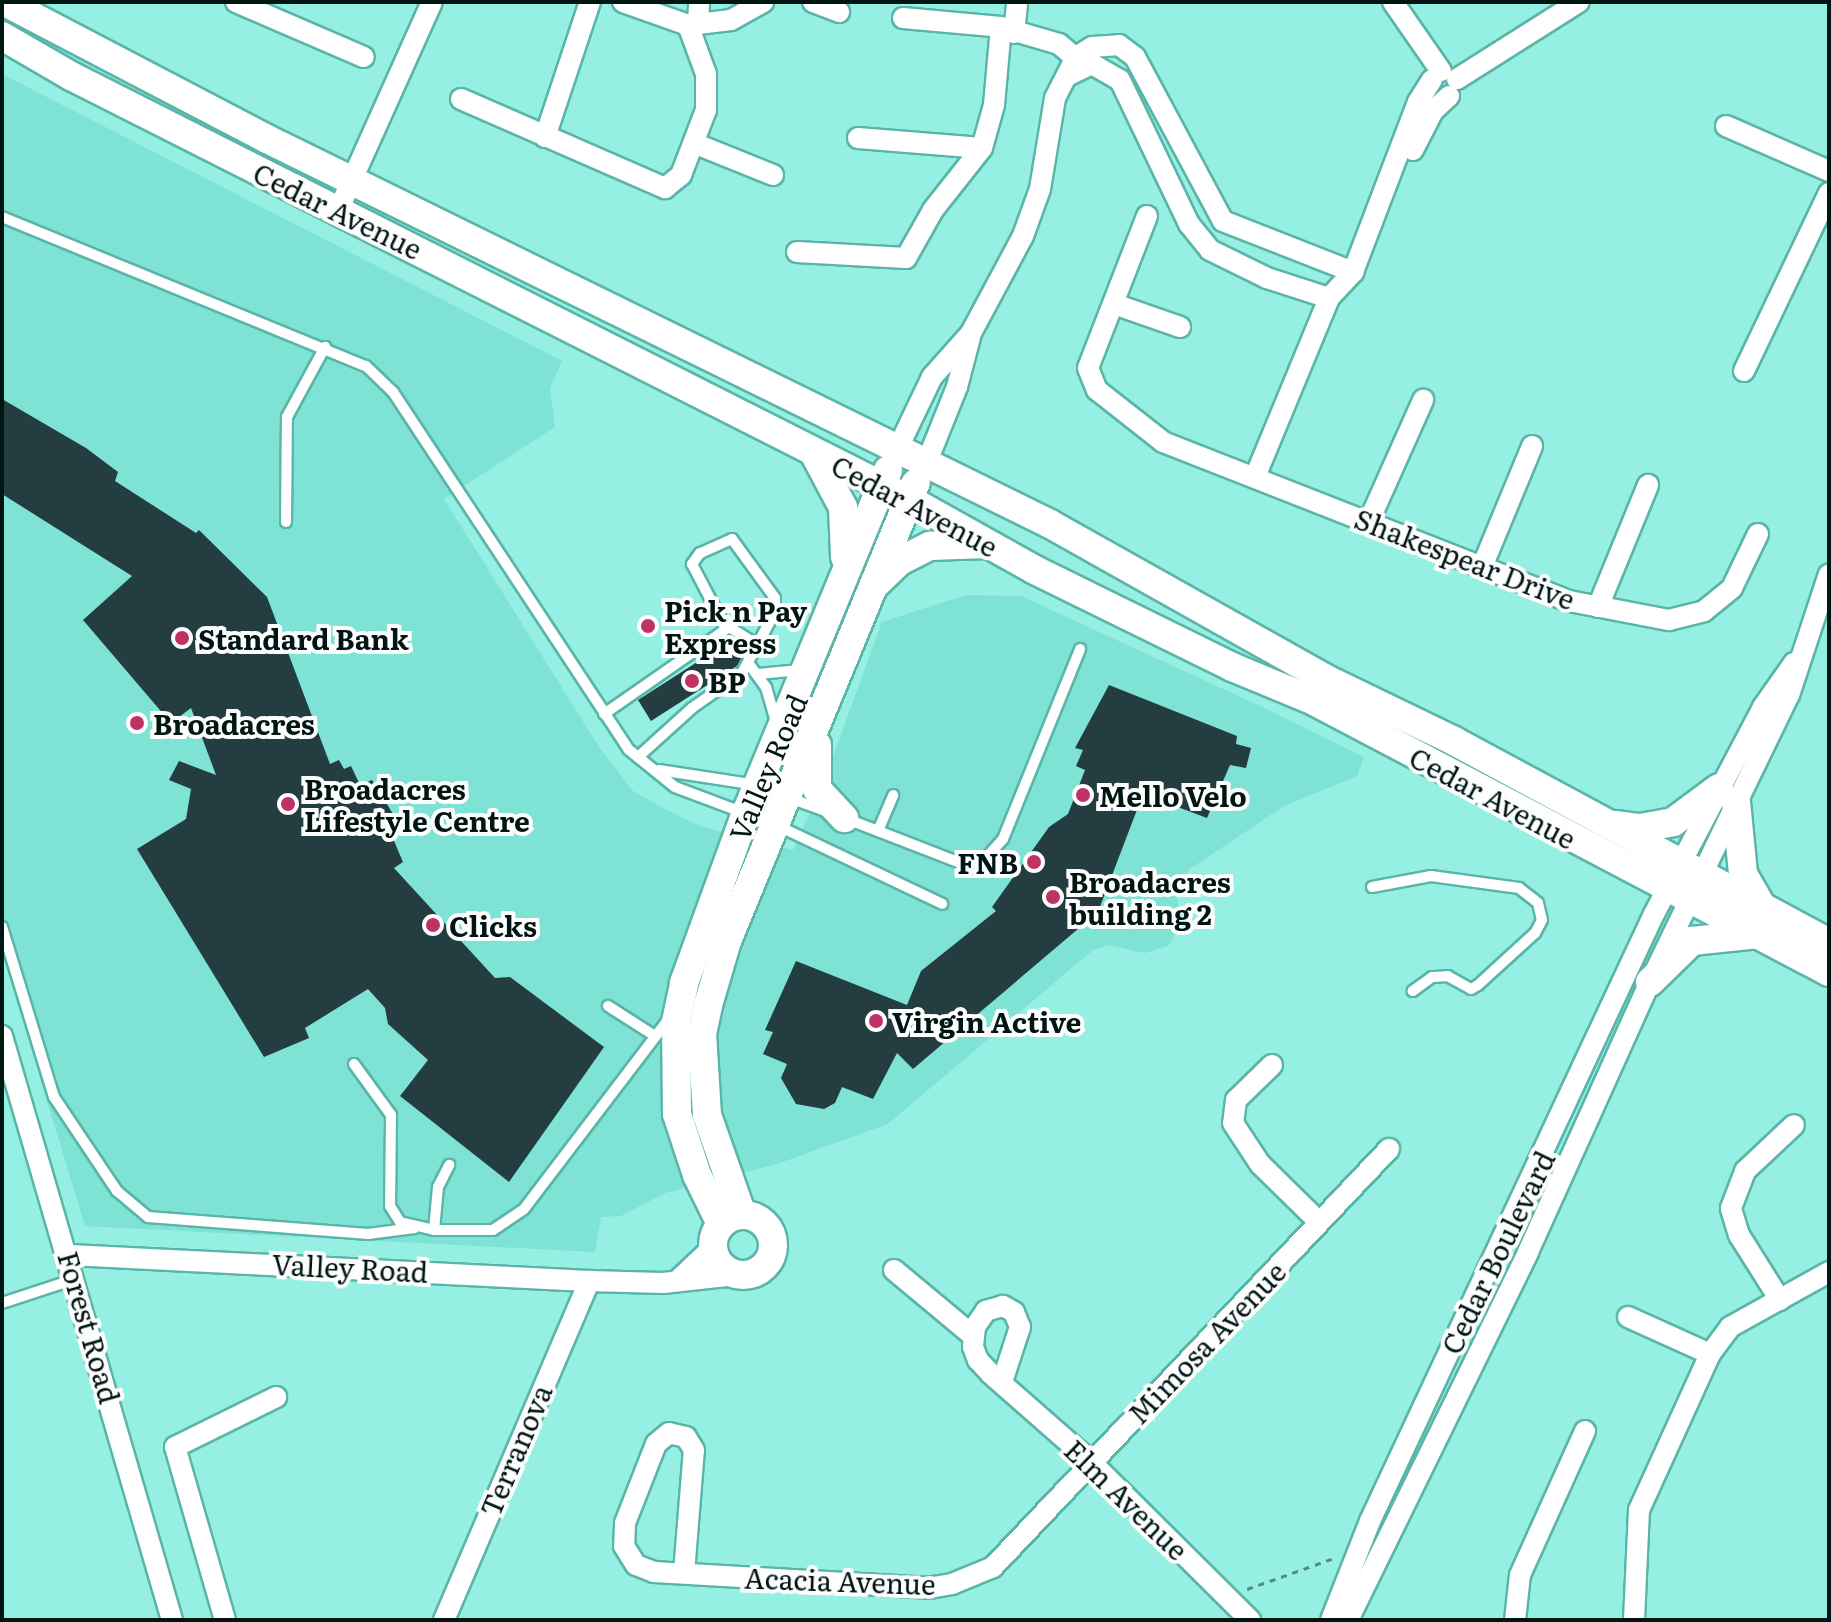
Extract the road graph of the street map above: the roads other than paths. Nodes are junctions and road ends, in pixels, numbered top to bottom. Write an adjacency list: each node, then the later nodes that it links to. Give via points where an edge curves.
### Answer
1 (5, 2): 28 (main road, Cedar Avenue)
2 (236, 2): 17 (street)
3 (432, 2): 28 (street)
4 (590, 2): 22 (street)
5 (623, 2): 14 (street)
6 (699, 2): 14 (street)
7 (763, 2): 14 (street, via 740,17)
8 (813, 2): 12 (street)
9 (1017, 2): 15 (street)
10 (1393, 2): 19 (street)
11 (1579, 2): 19 (street)
12 (839, 12)
13 (903, 18): 15 (street)
14 (693, 25): 24 (street, via 706,74 706,110)
15 (1008, 30): 18 (street, via 1059,44); 25 (street)
16 (2, 36): 32 (main road, Cedar Avenue)
17 (364, 57)
18 (1081, 62): 29 (street, via 1109,43 1135,57); 31 (street, via 1106,68 1124,86); 40 (street, Valley Road, via 1065,77 1055,98 1035,205)
19 (1444, 82): 36 (street, via 1418,102)
20 (461, 99): 22 (street)
21 (1726, 126): 26 (street)
22 (545, 137): 24 (street, via 665,188 681,175)
23 (858, 138): 25 (street)
24 (696, 144): 27 (street)
25 (982, 148): 35 (street, via 933,210 906,258)
26 (1829, 171)
27 (773, 175)
28 (353, 180): 32 (street); 45 (main road, Cedar Avenue)
29 (1200, 183): 31 (street); 36 (street, via 1215,213 1232,227)
30 (1829, 193): 42 (street)
31 (1174, 194): 37 (street, via 1199,239 1220,258)
32 (338, 211): 46 (main road, Cedar Avenue)
33 (1147, 216): 38 (street)
34 (2, 217): 41 (lane)
35 (797, 252)
36 (1353, 272): 37 (street)
37 (1329, 298): 48 (street)
38 (1114, 304): 39 (street); 48 (street, Shakespear Drive, via 1088,368 1097,390 1159,439)
39 (1180, 327)
40 (971, 333): 45 (street, Valley Road, via 932,377); 47 (street, Valley Road, via 957,387)
41 (325, 347): 53 (lane, via 287,417); 67 (lane, via 366,366 393,392)
42 (1744, 371)
43 (1423, 400): 52 (street)
44 (1532, 446): 56 (street)
45 (897, 450): 47 (main road, Cedar Avenue); 50 (main road, Valley Road)
46 (814, 453): 50 (main road, Cedar Avenue); 57 (main road, via 843,507)
47 (926, 464): 51 (main road, Valley Road); 78 (main road, Cedar Avenue, via 1050,524 1326,679 1454,741)
48 (1255, 477): 52 (street, Shakespear Drive)
49 (1648, 485): 60 (street)
50 (881, 486): 51 (main road, Cedar Avenue); 57 (main road, Valley Road)
51 (908, 499): 55 (main road, Cedar Avenue); 59 (main road, Valley Road)
52 (1369, 521): 56 (street, Shakespear Drive)
53 (286, 522)
54 (1758, 534): 60 (street, Shakespear Drive, via 1740,576 1722,598 1684,619)
55 (991, 544): 59 (main road, via 930,546 900,561); 81 (main road, Cedar Avenue, via 1232,667 1314,701)
56 (1482, 567): 60 (street, Shakespear Drive)
57 (846, 570): 65 (main road, Valley Road)
58 (1828, 581): 74 (street, via 1799,657 1763,707)
59 (871, 590): 68 (main road, Valley Road)
60 (1598, 607)
61 (726, 629): 62 (lane, via 732,627); 62 (lane, via 692,564 700,553 732,539 777,602); 67 (lane)
62 (756, 644): 64 (lane)
63 (1080, 649): 80 (lane, via 1003,839 976,869)
64 (749, 664): 66 (lane); 70 (lane)
65 (810, 667): 66 (lane); 69 (main road, Valley Road)
66 (758, 674): 69 (lane)
67 (604, 714): 70 (lane)
68 (817, 728): 75 (main road, Valley Road); 77 (main road, via 814,779 821,795)
69 (779, 737): 72 (main road, Valley Road)
70 (638, 757): 71 (lane)
71 (657, 770): 72 (lane); 76 (lane, via 683,791)
72 (758, 785): 75 (lane); 76 (main road, Valley Road)
73 (893, 795): 80 (lane)
74 (1728, 795): 78 (main road, via 1673,822 1640,828); 81 (street); 84 (main road, via 1743,874)
75 (786, 797): 77 (lane); 79 (main road, Valley Road)
76 (746, 813): 79 (lane); 90 (main road, Valley Road)
77 (844, 818): 80 (lane)
78 (1599, 822): 81 (main road, Cedar Avenue)
79 (776, 825): 83 (lane); 90 (main road, Valley Road)
80 (878, 831)
81 (1686, 880): 84 (main road, Cedar Avenue); 88 (street, Cedar Boulevard); 117 (street, Cedar Boulevard)
82 (1372, 887): 89 (lane, via 1431,876 1519,888 1538,903 1542,920 1535,933 1478,985 1471,989 1448,976 1432,977)
83 (942, 904)
84 (1761, 920): 86 (main road, Cedar Avenue); 87 (main road, Cedar Avenue); 88 (main road, via 1692,941)
85 (2, 927): 100 (lane, via 54,1097 117,1191 148,1217 368,1234)
86 (1829, 943)
87 (1829, 972)
88 (1650, 982): 119 (street, Cedar Boulevard)
89 (1413, 991)
90 (694, 1005): 93 (lane); 101 (main road, Valley Road, via 674,1060 677,1114 697,1175)
91 (608, 1006): 93 (lane)
92 (2, 1036): 103 (street, Forest Road)
93 (655, 1036): 102 (lane, via 515,1219 480,1232)
94 (354, 1064): 100 (lane, via 391,1115 390,1206 400,1222)
95 (1272, 1065): 99 (street, via 1236,1100 1233,1123 1260,1164)
96 (1794, 1125): 110 (street, via 1745,1171 1731,1208 1739,1235)
97 (1389, 1149): 99 (street, Mimosa Avenue)
98 (449, 1165): 102 (lane, via 438,1187)
99 (1319, 1222): 120 (street, Mimosa Avenue)
100 (415, 1228): 102 (lane)
101 (725, 1229): 106 (main road, via 720,1265); 106 (main road, via 762,1221 770,1231 773,1251 756,1273); 109 (street)
102 (434, 1230)
103 (70, 1255): 107 (street, Forest Road); 108 (street, Valley Road)
104 (894, 1270): 113 (street, Elm Avenue)
105 (1829, 1272): 110 (street)
106 (736, 1275): 109 (street, Valley Road)
107 (75, 1279): 111 (lane); 122 (street, Forest Road)
108 (589, 1281): 109 (street, Valley Road); 124 (street, Terranova)
109 (677, 1281)
110 (1780, 1300): 114 (street, via 1725,1331)
111 (2, 1303)
112 (1628, 1317): 114 (street)
113 (972, 1335): 115 (street, Elm Avenue, via 975,1355); 115 (street, via 986,1311 1003,1306 1014,1312 1019,1333)
114 (1710, 1354): 129 (street, via 1641,1504)
115 (1002, 1382): 120 (street, Elm Avenue)
116 (276, 1397): 123 (street, via 175,1447)
117 (1412, 1429): 119 (street); 126 (street, Cedar Boulevard)
118 (1585, 1431): 128 (street, via 1520,1575)
119 (1437, 1441): 127 (street, Cedar Boulevard)
120 (1090, 1461): 121 (street, Acacia Avenue, via 1006,1555 952,1584 907,1587); 125 (street, Elm Avenue)
121 (684, 1573): 121 (street, Acacia Avenue, via 636,1565 624,1546 635,1495 656,1444 669,1433 686,1437 694,1450)
122 (172, 1620)
123 (225, 1620)
124 (444, 1620)
125 (1250, 1620)
126 (1331, 1620)
127 (1348, 1620)
128 (1515, 1620)
129 (1634, 1620)

